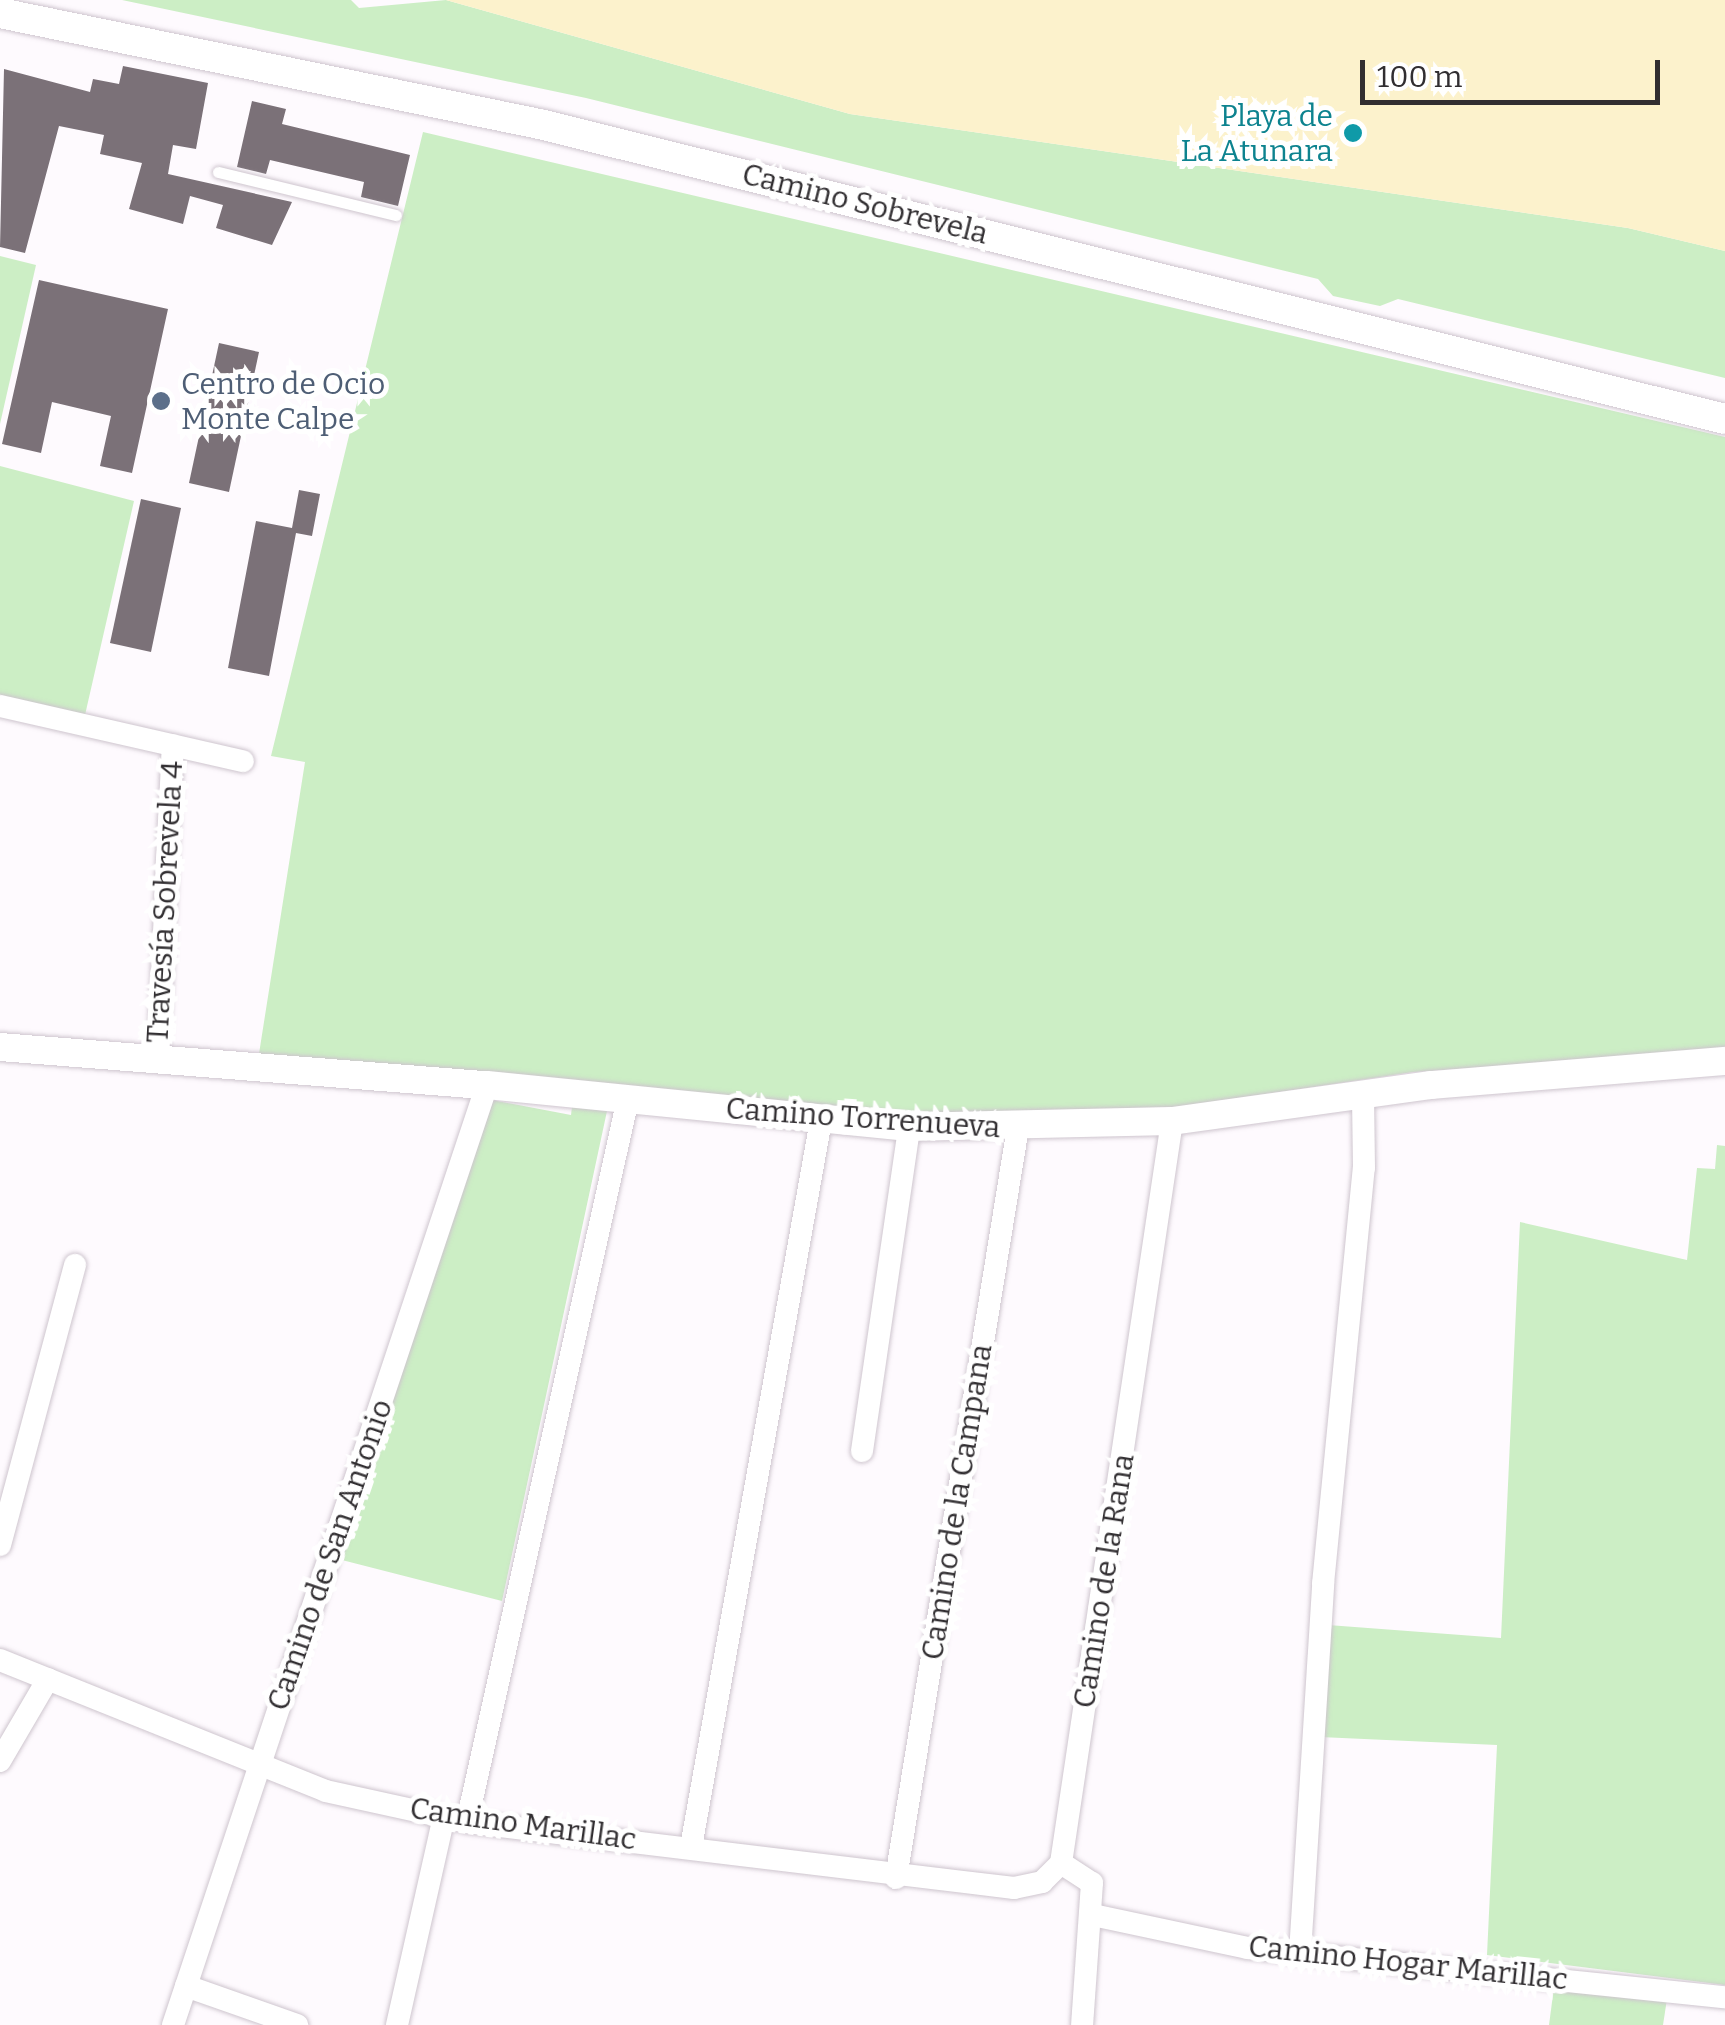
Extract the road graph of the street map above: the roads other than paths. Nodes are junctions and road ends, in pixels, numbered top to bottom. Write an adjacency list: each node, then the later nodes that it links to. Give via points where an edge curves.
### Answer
1 (0, 13): 4 (main road, Camino Sobrevela, via 544,125)
2 (218, 172): 3 (lane)
3 (396, 215)
4 (1725, 419)
5 (0, 706): 6 (street)
6 (172, 745): 7 (street); 9 (street, Travesía Sobrevela 4)
7 (244, 761)
8 (0, 1047): 9 (street, Camino Torrenueva)
9 (158, 1060): 11 (street, Camino Torrenueva)
10 (1725, 1061): 12 (street, Camino Torrenueva, via 1620,1065)
11 (487, 1085): 13 (street, Camino Torrenueva); 24 (street, Camino de San Antonio)
12 (1363, 1095): 15 (street, Camino Torrenueva); 30 (street, via 1364,1168 1323,1584)
13 (628, 1099): 14 (street, Camino Torrenueva); 25 (street)
14 (821, 1120): 16 (street, Camino Torrenueva); 26 (street)
15 (1172, 1121): 17 (street, Camino Torrenueva); 27 (street, Camino de la Rana)
16 (909, 1127): 17 (street, Camino Torrenueva); 19 (street)
17 (1018, 1127): 28 (street, Camino de la Campana)
18 (75, 1264): 20 (street)
19 (862, 1451)
20 (0, 1544)
21 (0, 1660): 22 (street, Camino Marillac)
22 (48, 1679): 23 (street); 24 (street, Camino Marillac)
23 (0, 1760)
24 (258, 1763): 25 (street, Camino Marillac, via 326,1791); 31 (street, Camino de San Antonio)
25 (456, 1819): 26 (street, Camino Marillac); 35 (street)
26 (692, 1847): 28 (street, Camino Marillac)
27 (1061, 1863): 28 (street, Camino Marillac, via 1042,1882 1014,1888); 29 (street, via 1092,1883)
28 (896, 1878)
29 (1093, 1915): 30 (street, Camino Hogar Marillac); 36 (street)
30 (1300, 1953): 32 (street, Camino Hogar Marillac)
31 (186, 1986): 33 (street, Camino de San Antonio); 34 (street)
32 (1725, 1997)
33 (173, 2025)
34 (297, 2025)
35 (397, 2025)
36 (1082, 2025)

